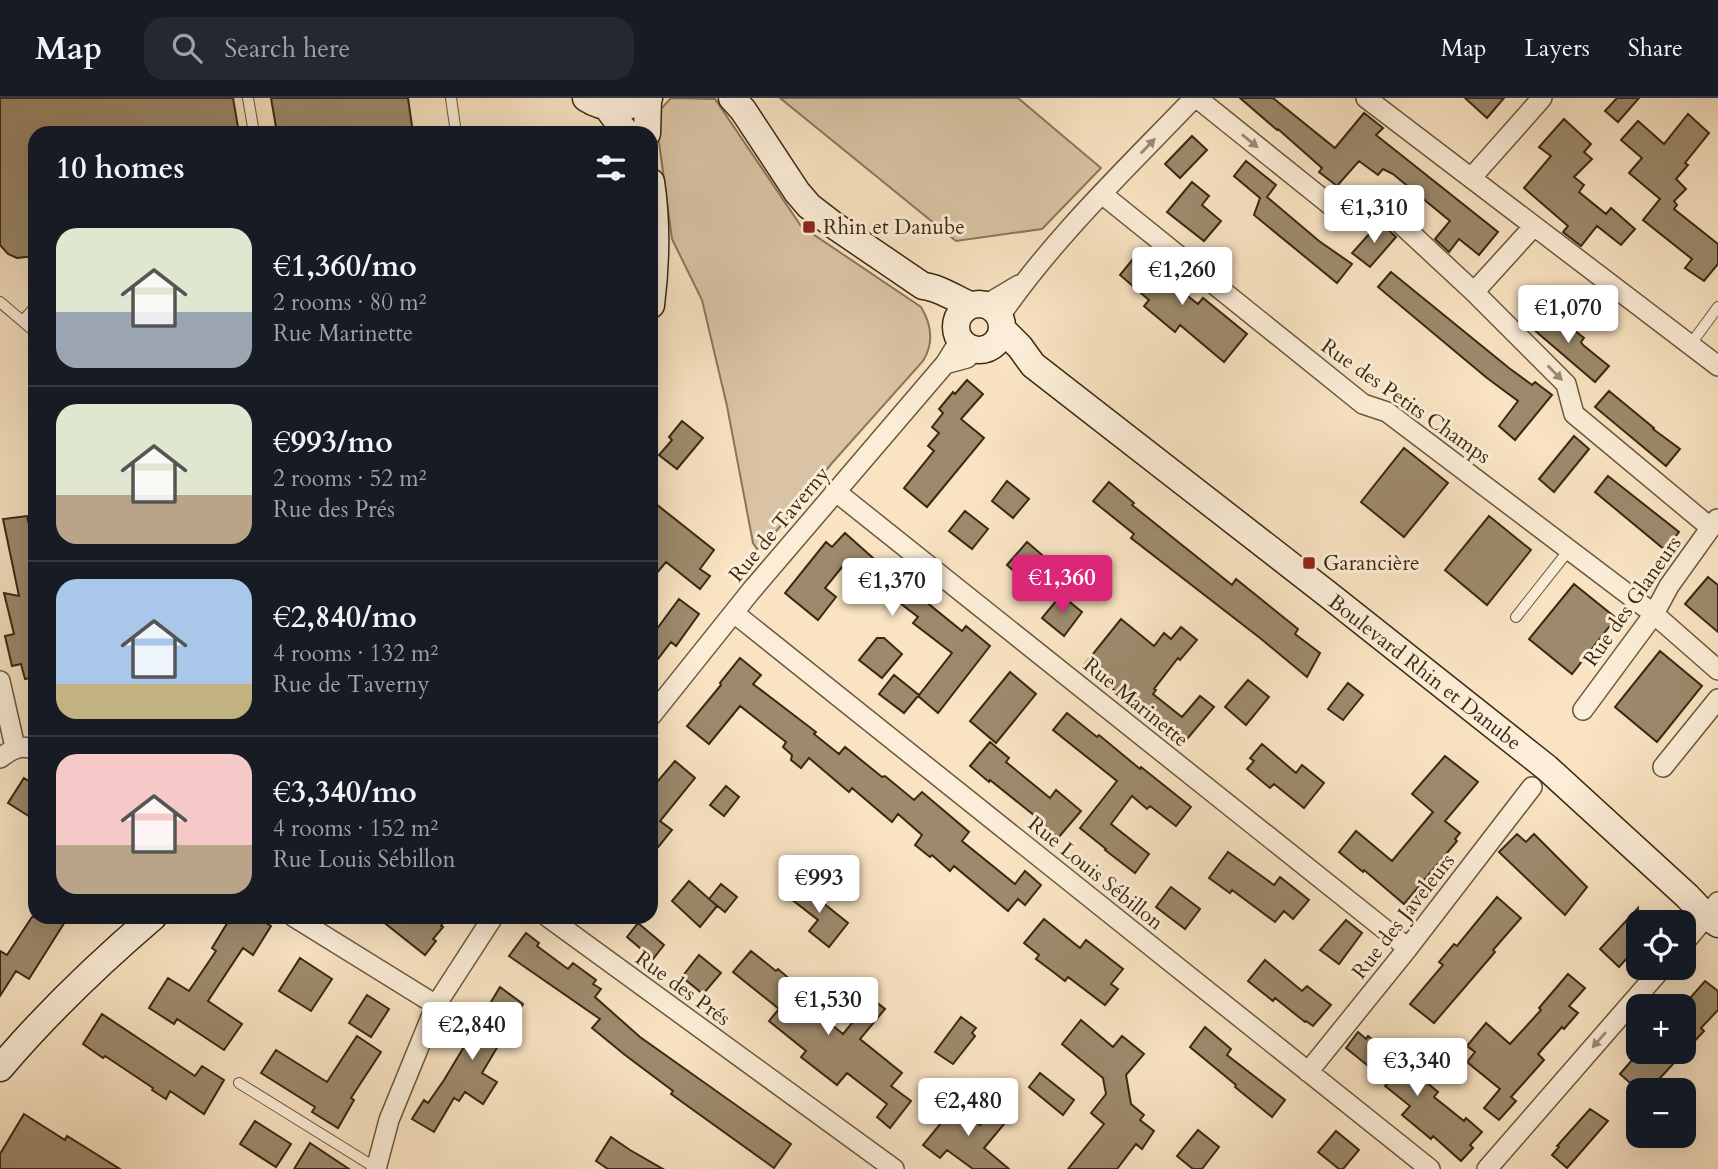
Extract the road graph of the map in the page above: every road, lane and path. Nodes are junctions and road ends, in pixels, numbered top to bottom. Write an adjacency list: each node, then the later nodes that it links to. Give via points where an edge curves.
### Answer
1 (248, 98): 9 (lane)
2 (451, 98): 10 (lane)
3 (649, 98): 8 (main road, via 621,107); 12 (main road)
4 (732, 98): 22 (main road, Boulevard Rhin et Danube, via 809,206 923,286 927,295)
5 (1196, 98): 14 (street, one-way to 5); 16 (street, one-way to 16, via 1339,212 1353,205 1377,204)
6 (1366, 98): 13 (street)
7 (1542, 98): 13 (street)
8 (596, 102): 11 (main road)
9 (253, 126)
10 (455, 126)
11 (619, 126)
12 (647, 126)
13 (1472, 177): 15 (street)
14 (1102, 194): 22 (street); 27 (street, Rue des Petits Champs, via 1363,404 1387,412)
15 (1534, 226): 16 (street); 23 (street)
16 (1474, 292): 26 (street, one-way to 26, via 1566,384 1574,414)
17 (0, 302): 20 (lane)
18 (1718, 307): 23 (lane)
19 (28, 315): 20 (lane)
20 (23, 321): 21 (lane)
21 (28, 326)
22 (980, 327): 25 (street, Rue de Taverny); 40 (main road, Boulevard Rhin et Danube, via 1010,359 1033,365 1547,768 1680,890)
23 (1690, 345): 24 (street)
24 (1718, 366)
25 (835, 491): 28 (street, Rue de Taverny); 47 (street, Rue Marinette)
26 (1714, 523): 29 (street, Rue des Glaneurs)
27 (1569, 550): 29 (street, Rue des Petits Champs); 30 (lane)
28 (734, 613): 34 (street, Rue de Taverny); 51 (street, Rue Louis Sébillon)
29 (1654, 614): 31 (street, Rue des Petits Champs); 35 (street, Rue des Glaneurs)
30 (1516, 617)
31 (1718, 670)
32 (0, 681): 37 (street)
33 (1718, 699): 38 (street)
34 (658, 707)
35 (1583, 709)
36 (28, 749): 37 (street)
37 (7, 753)
38 (1663, 766)
39 (1532, 787): 47 (street, Rue des Javeleurs)
40 (1714, 914): 45 (street); 46 (main road, Boulevard Rhin et Danube)
41 (145, 924): 50 (main road, via 79,982)
42 (305, 924): 49 (street)
43 (489, 924): 49 (street)
44 (558, 924): 54 (street, Rue des Prés)
45 (1696, 931)
46 (1718, 942)
47 (1408, 948): 51 (street, Rue des Javeleurs)
48 (1652, 980): 56 (street, one-way to 56)
49 (436, 1006): 53 (street, via 390,1120)
50 (0, 1068)
51 (1308, 1072): 55 (street, Rue Louis Sébillon)
52 (239, 1083): 53 (lane)
53 (376, 1169)
54 (894, 1169)
55 (1430, 1169)
56 (1487, 1169)

